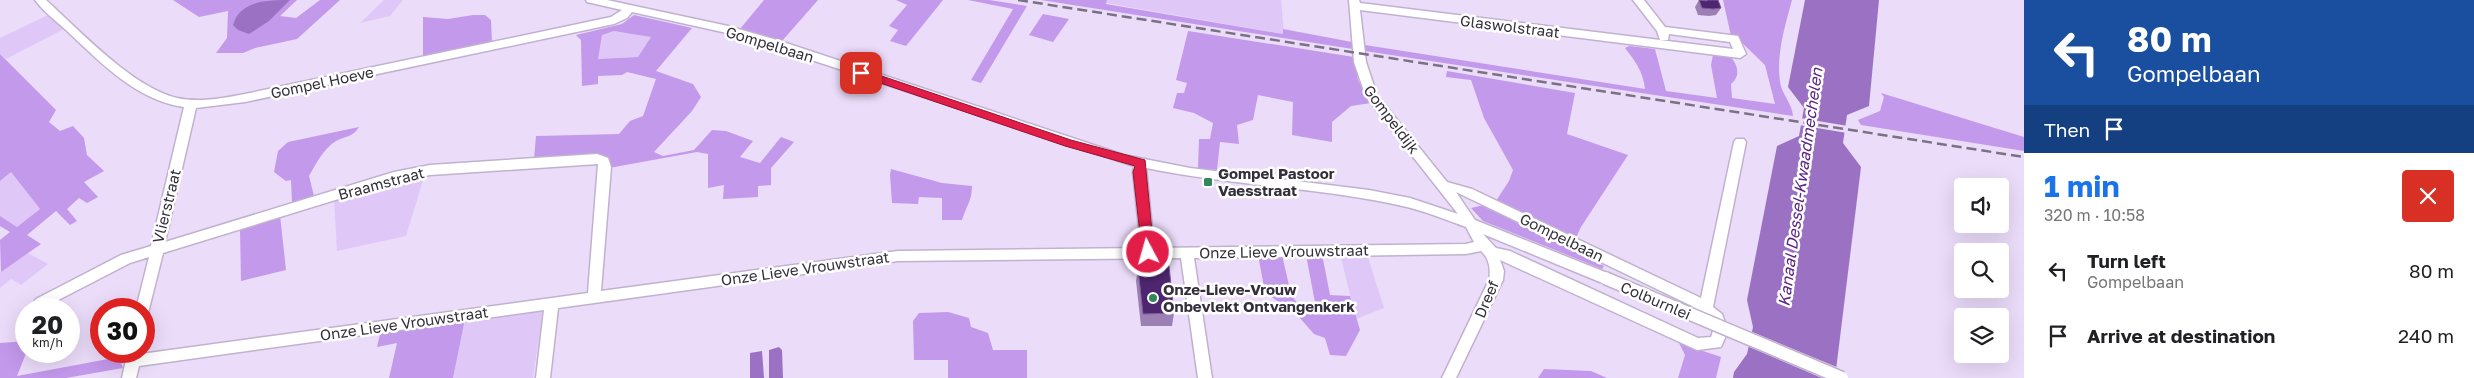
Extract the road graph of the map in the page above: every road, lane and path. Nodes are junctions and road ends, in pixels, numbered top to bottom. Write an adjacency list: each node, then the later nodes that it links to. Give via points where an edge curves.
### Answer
1 (40, 0): 8 (street, Gompel Hoeve, via 138,86 171,101)
2 (591, 0): 5 (street, Gompelbaan)
3 (1638, 0): 6 (street)
4 (1354, 3): 7 (street, Glaswolstraat); 11 (street, Gompeldijk, via 1364,83 1372,98)
5 (630, 8): 8 (street, Gompel Hoeve, via 614,20 245,98); 10 (street, Gompelbaan, via 772,43 1060,140)
6 (1662, 30): 7 (street); 7 (street, Glaswolstraat, via 1734,39 1740,54)
7 (1666, 45)
8 (191, 104): 14 (street, Vlierstraat)
9 (1740, 142): 21 (street)
10 (1141, 163): 12 (street, Gompelbaan, via 1377,196); 15 (street, via 1139,172)
11 (1444, 186): 12 (street, Gompeldijk); 21 (street, Gompelbaan, via 1468,192)
12 (1470, 223): 13 (street, Dreef); 28 (street, Colburnlei, bridge)
13 (1488, 249): 16 (street, Onze Lieve Vrouwstraat); 21 (street, Gompelbaan, via 1697,344 1716,343 1721,332 1719,321); 27 (street, Dreef, via 1497,271 1496,280)
14 (156, 250): 17 (street, Braamstraat, via 394,176 430,170 597,158 604,161 604,168); 18 (street, Braamstraat, via 113,264); 19 (street, Vlierstraat)
15 (1148, 252): 16 (street, Onze Lieve Vrouwstraat); 17 (street, Onze Lieve Vrouwstraat, via 898,256)
16 (1187, 252): 26 (street)
17 (594, 297): 20 (street, Onze Lieve Vrouwstraat)
18 (50, 298)
19 (146, 298)
20 (552, 303): 22 (street, Onze Lieve Vrouwstraat); 25 (street)
21 (1706, 307)
22 (155, 353)
23 (132, 363): 24 (street)
24 (129, 378)
25 (543, 378)
26 (1205, 378)
27 (1449, 378)
28 (1842, 378)

